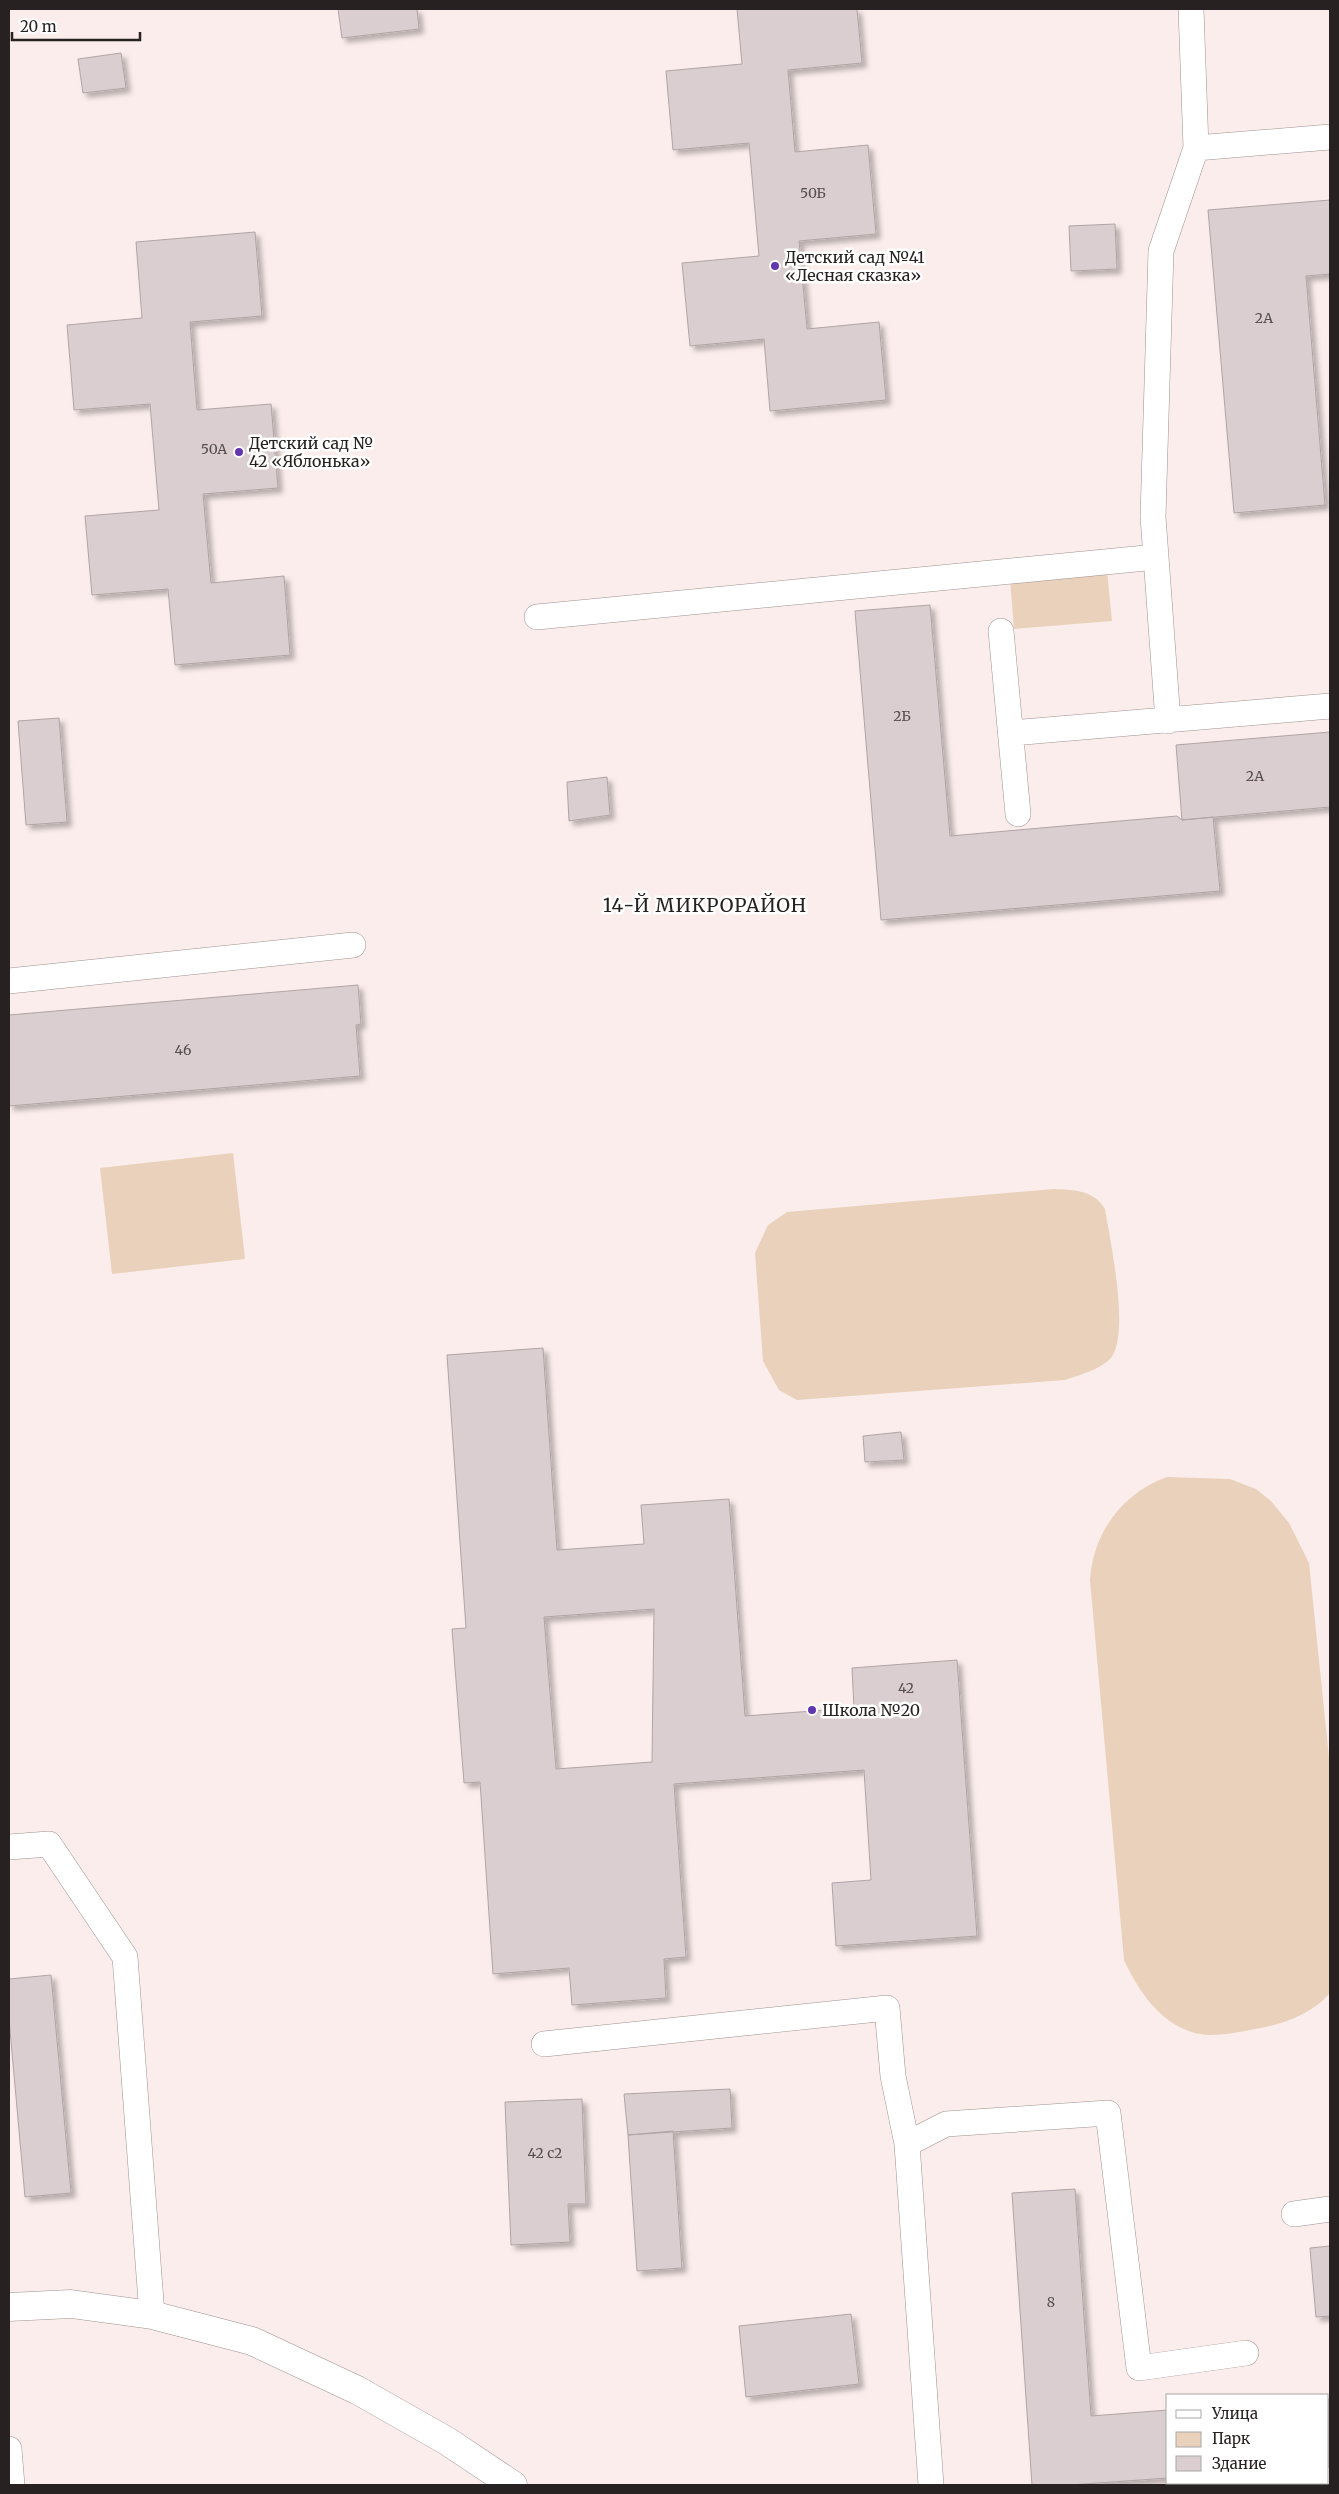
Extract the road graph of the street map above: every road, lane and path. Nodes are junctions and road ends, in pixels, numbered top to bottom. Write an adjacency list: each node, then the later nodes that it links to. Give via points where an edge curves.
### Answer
1 (1191, 9): 3 (lane)
2 (1330, 137): 3 (lane)
3 (1196, 148): 4 (lane, via 1161,251 1153,517)
4 (1156, 557): 5 (lane); 8 (lane)
5 (537, 617)
6 (1001, 632): 9 (lane)
7 (1330, 706): 8 (lane)
8 (1168, 720): 9 (lane)
9 (1012, 733): 10 (lane)
10 (1018, 814)
11 (353, 945): 12 (lane)
12 (9, 981)
13 (9, 1847): 19 (lane, via 50,1844 125,1957)
14 (544, 2044): 15 (lane, via 887,2008 893,2076)
15 (907, 2144): 20 (lane, via 946,2124 1108,2112 1139,2368); 24 (lane)
16 (1330, 2209): 17 (lane)
17 (1294, 2214)
18 (9, 2308): 19 (street, via 71,2304)
19 (152, 2315): 23 (street, via 252,2341 357,2390 447,2441)
20 (1246, 2353)
21 (9, 2449): 22 (lane)
22 (12, 2485)
23 (514, 2485)
24 (931, 2485)

